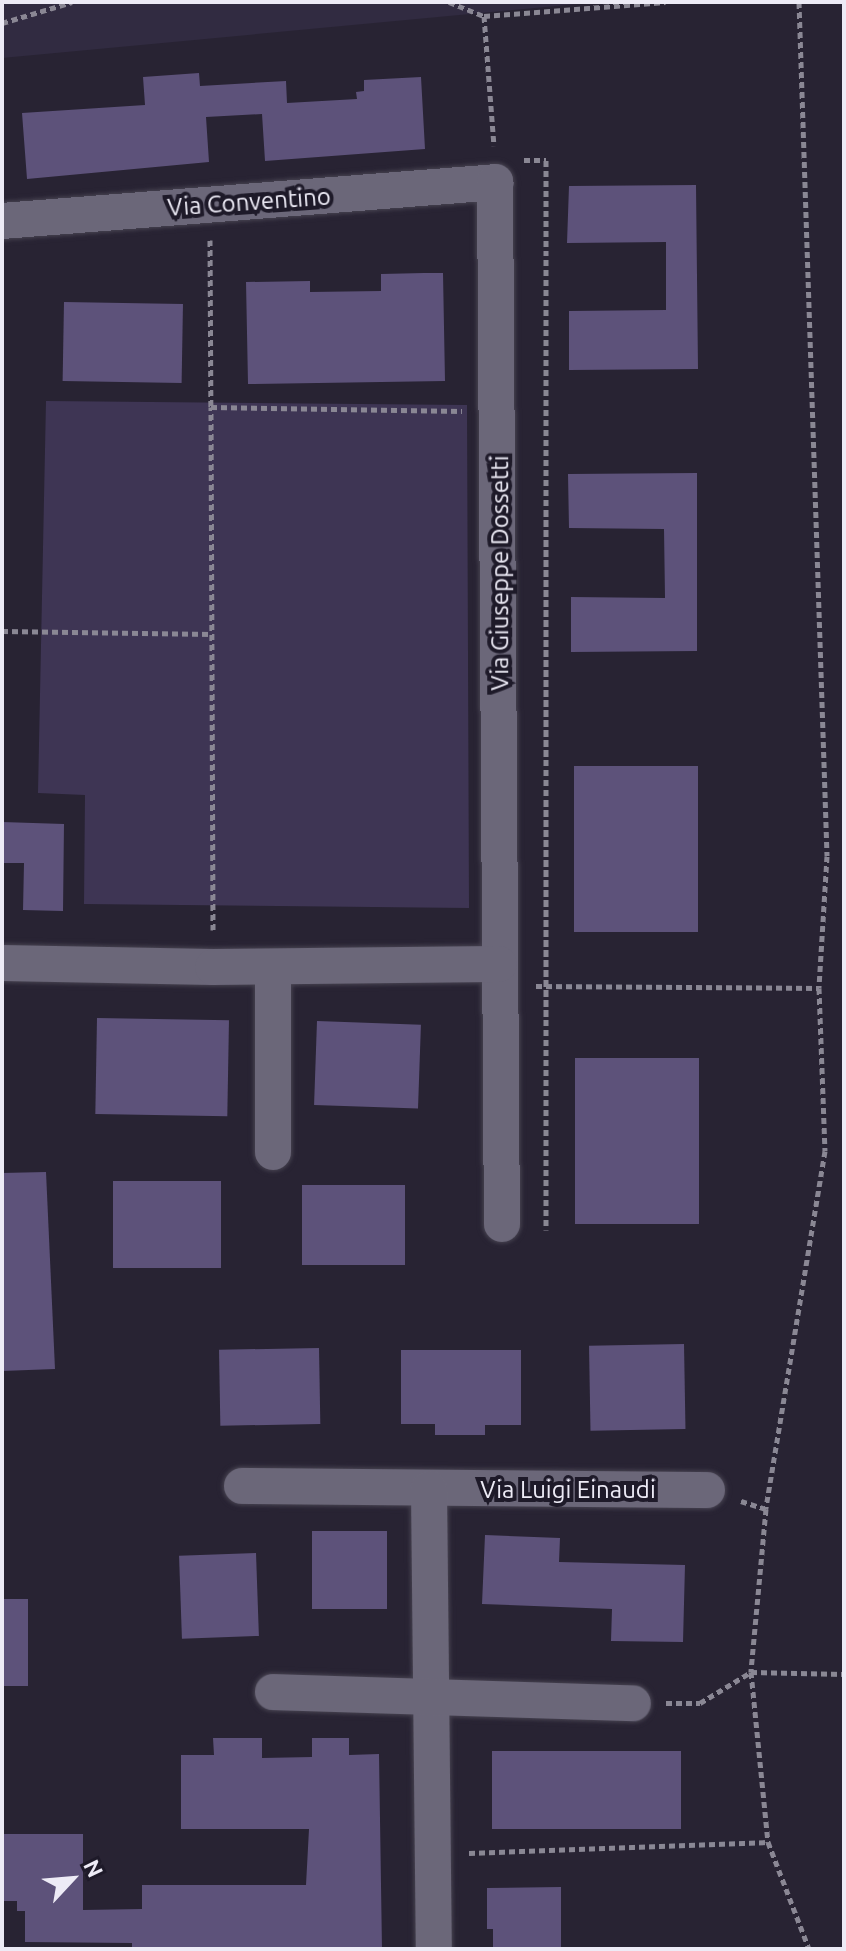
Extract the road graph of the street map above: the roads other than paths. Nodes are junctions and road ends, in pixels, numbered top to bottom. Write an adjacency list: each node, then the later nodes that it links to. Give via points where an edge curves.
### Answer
1 (495, 172): 2 (street, Via Conventino, via 210,205); 5 (street, Via Giuseppe Dossetti)
2 (2, 221)
3 (2, 963): 4 (street)
4 (273, 967): 5 (street); 6 (street)
5 (500, 975): 7 (street, Via Giuseppe Dossetti)
6 (273, 1152)
7 (502, 1224)
8 (242, 1486): 9 (street, Via Luigi Einaudi)
9 (429, 1489): 10 (street, Via Luigi Einaudi); 12 (street)
10 (707, 1490)
11 (273, 1692): 12 (street)
12 (431, 1696): 13 (street); 14 (street)
13 (633, 1703)
14 (434, 1949)

